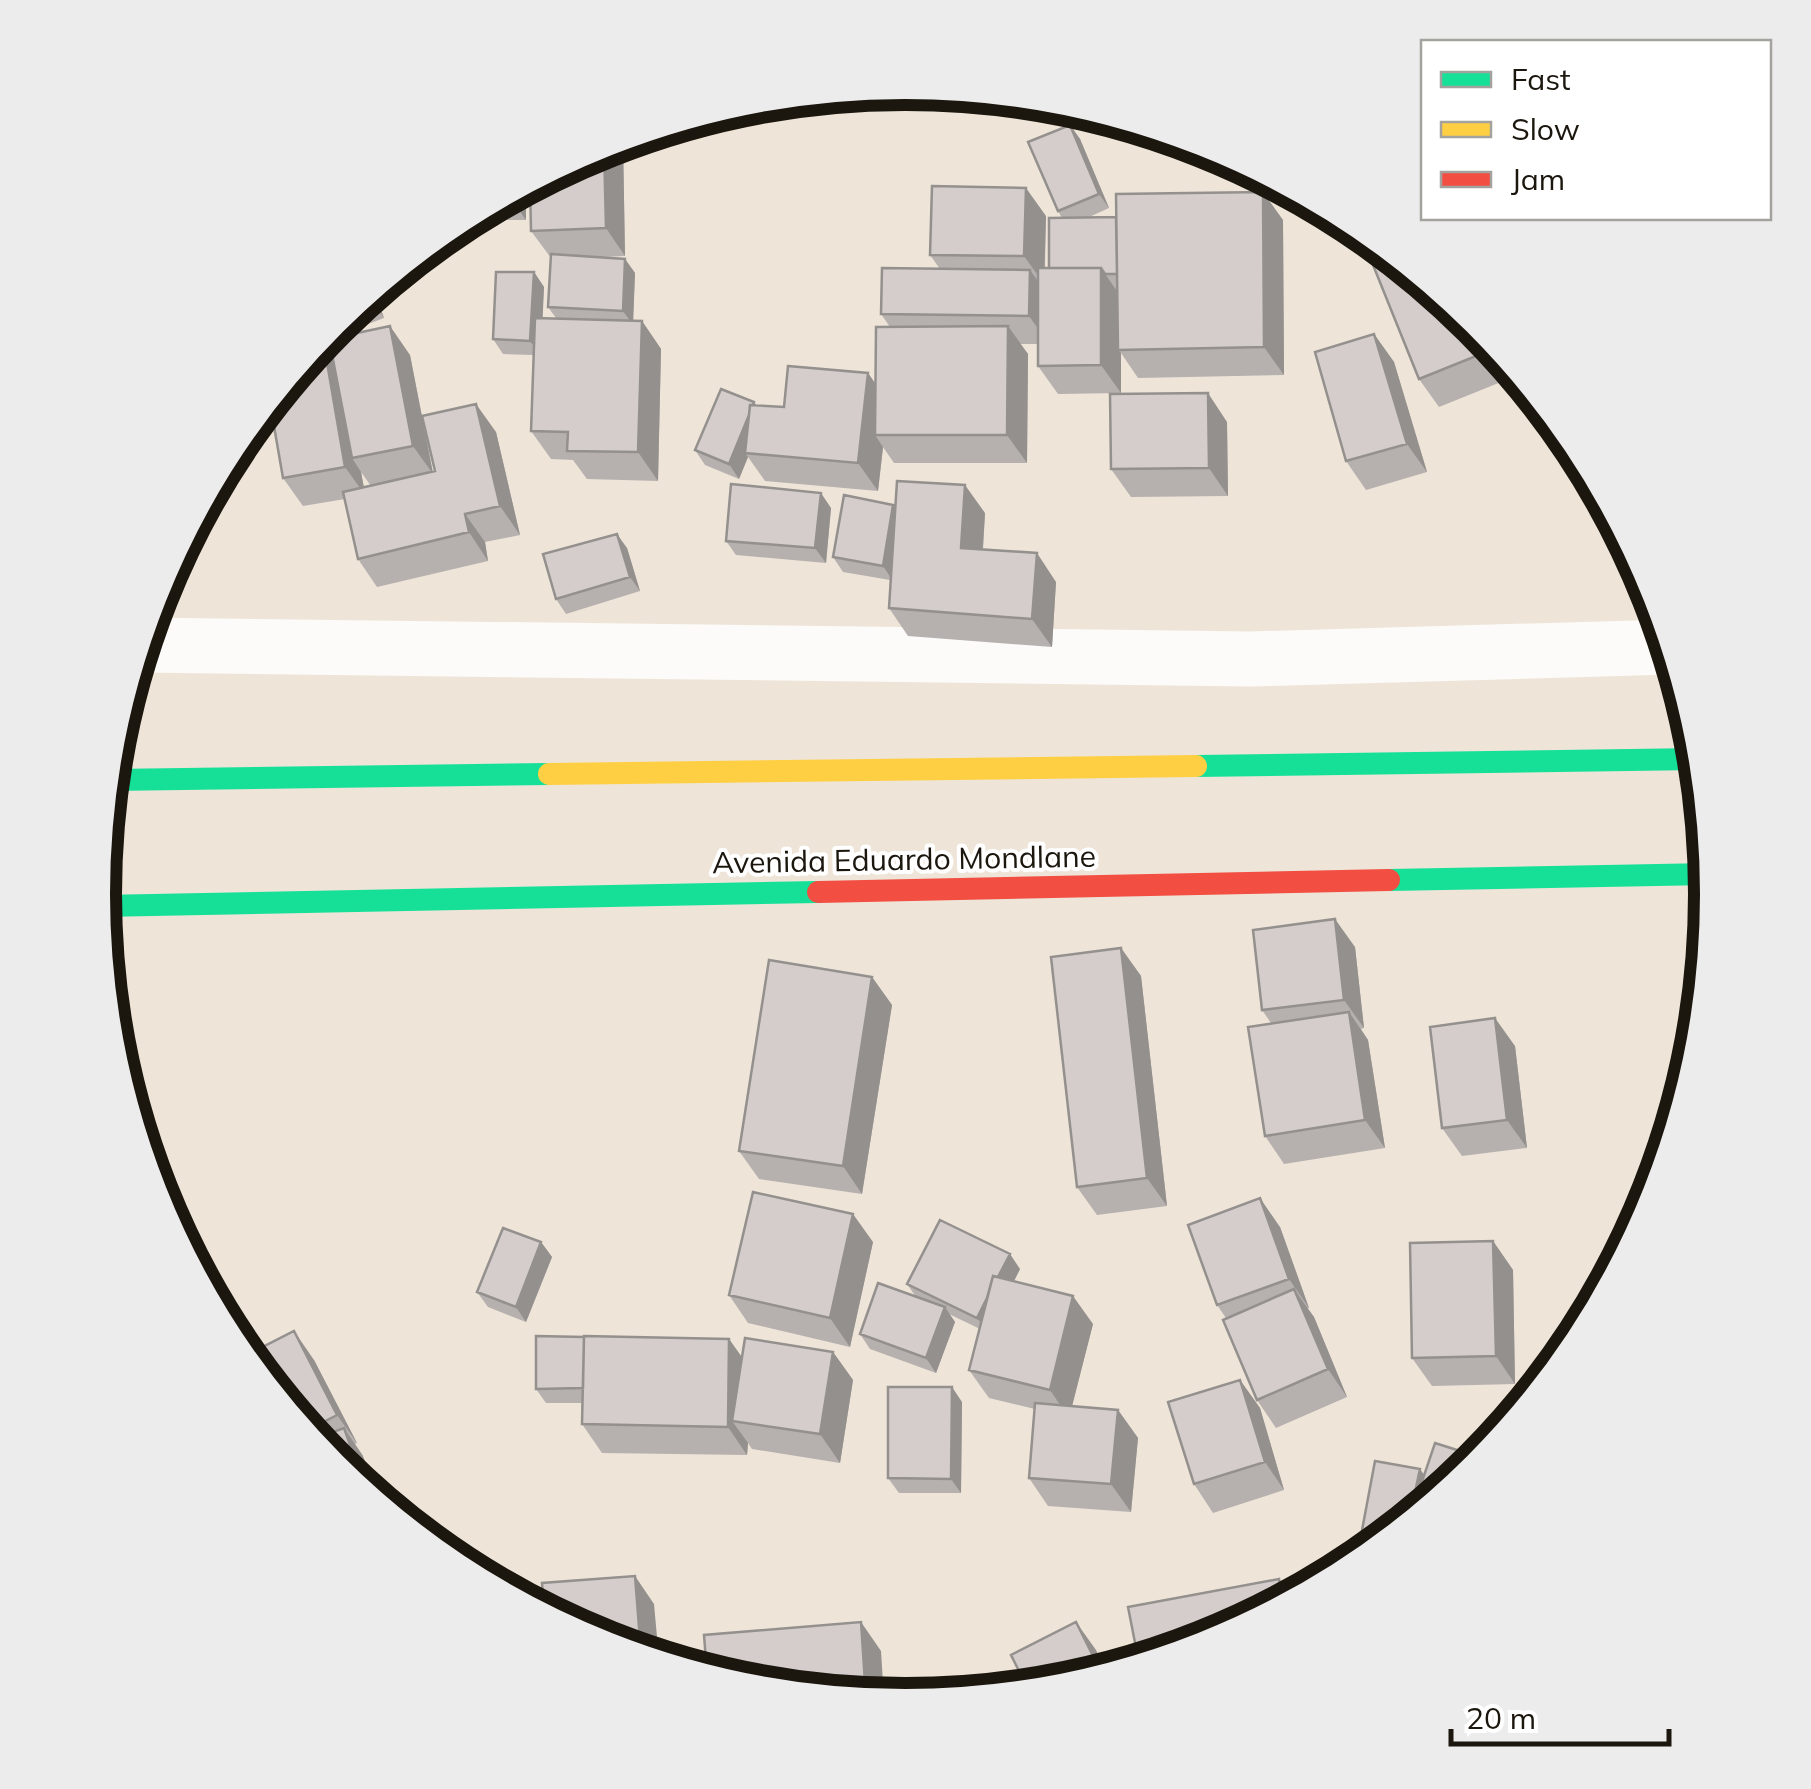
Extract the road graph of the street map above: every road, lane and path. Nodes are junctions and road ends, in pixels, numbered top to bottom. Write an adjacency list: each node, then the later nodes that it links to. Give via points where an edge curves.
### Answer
1 (157, 645): 2 (street, via 1250,659)
2 (1655, 647)
3 (1683, 760): 4 (main road)
4 (125, 780)
5 (1694, 874): 6 (main road, Avenida Eduardo Mondlane)
6 (116, 906)

